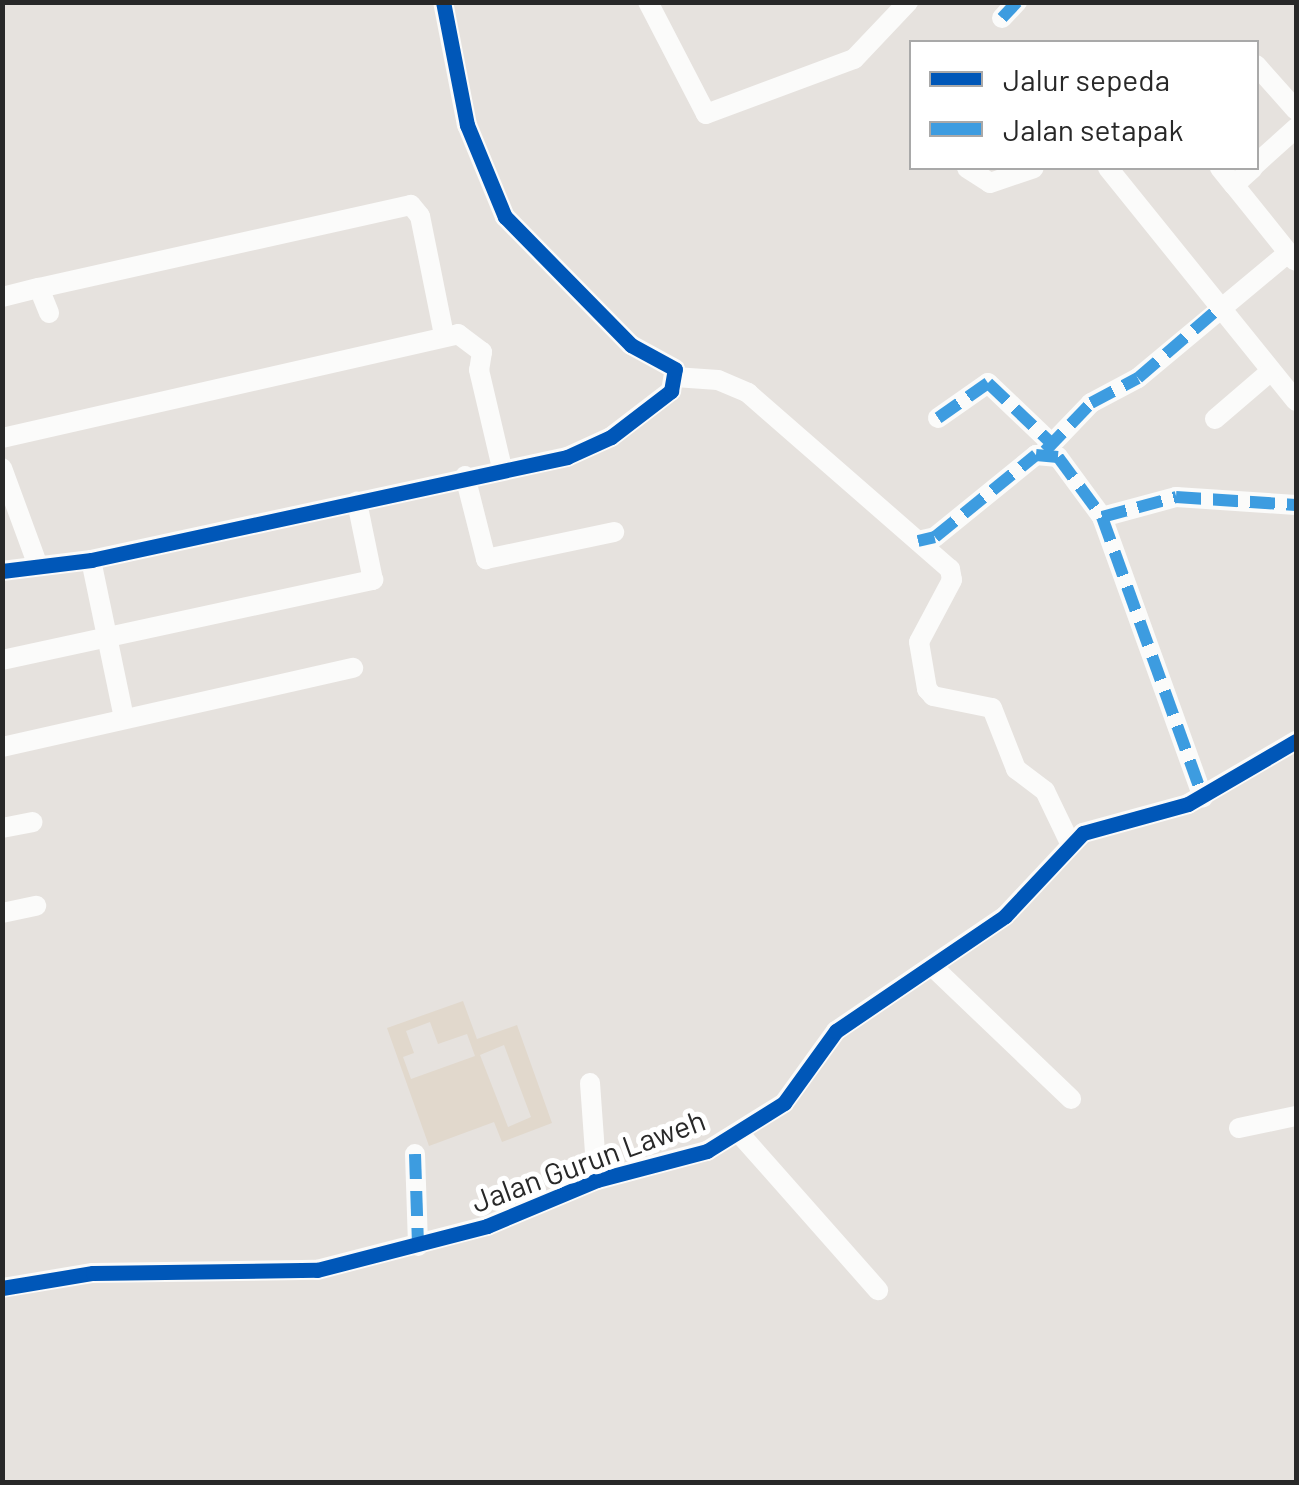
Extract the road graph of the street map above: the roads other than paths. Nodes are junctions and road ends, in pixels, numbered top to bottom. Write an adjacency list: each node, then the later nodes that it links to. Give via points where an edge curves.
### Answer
1 (443, 2): 21 (street, via 467,124 505,217 631,344 675,369)
2 (648, 2): 3 (street, via 706,114 854,59)
3 (908, 2)
4 (1259, 69): 5 (street)
5 (1296, 110)
6 (1296, 128): 7 (street)
7 (1259, 162)
8 (970, 170): 9 (street, via 990,182)
9 (1028, 170)
10 (1110, 170): 17 (street)
11 (1222, 170): 13 (street)
12 (1251, 170): 13 (street)
13 (1234, 185): 14 (street)
14 (1292, 258): 17 (street)
15 (39, 288): 16 (street); 18 (street); 19 (street, via 411,205 422,226)
16 (2, 297)
17 (1218, 310): 20 (street); 26 (street, via 1138,378 1091,403)
18 (49, 313)
19 (444, 335): 25 (street); 28 (street, via 469,336 482,352 479,370)
20 (1271, 371): 22 (street); 24 (street)
21 (675, 377): 28 (street, via 651,409 589,449); 34 (street, via 718,380 748,393)
22 (1296, 400)
23 (938, 418): 26 (street, via 982,385 994,384)
24 (1215, 419)
25 (2, 438)
26 (1048, 447): 32 (street); 34 (street, via 935,537)
27 (2, 468): 36 (street)
28 (502, 468): 29 (street)
29 (465, 476): 30 (street); 33 (street, via 486,559)
30 (357, 502): 35 (street); 38 (street, via 374,580)
31 (1296, 505): 32 (street, via 1176,497)
32 (1102, 517): 44 (street)
33 (614, 532)
34 (918, 541): 47 (street, via 952,574 919,642 927,689 933,696 992,708 1016,769 1045,792)
35 (91, 560): 36 (street); 38 (street)
36 (38, 566): 37 (street)
37 (2, 572)
38 (104, 641): 39 (street); 41 (street)
39 (2, 660)
40 (353, 668): 41 (street)
41 (124, 718): 43 (street)
42 (1296, 741): 44 (street, Jalan Gurun Laweh)
43 (2, 747)
44 (1203, 798): 47 (street, Jalan Gurun Laweh, via 1098,826)
45 (32, 822): 46 (street)
46 (2, 828)
47 (1071, 845): 50 (street, Jalan Gurun Laweh, via 1005,916)
48 (36, 906): 49 (street)
49 (2, 913)
50 (933, 967): 52 (street); 55 (street, Jalan Gurun Laweh, via 852,1016 805,1082)
51 (590, 1082): 57 (street)
52 (1071, 1099)
53 (1296, 1116): 54 (street)
54 (1240, 1128)
55 (738, 1133): 57 (street, Jalan Gurun Laweh, via 707,1151); 60 (street)
56 (415, 1154): 58 (street)
57 (598, 1180): 58 (street, Jalan Gurun Laweh)
58 (418, 1246): 59 (street, Jalan Gurun Laweh, via 317,1270 93,1273)
59 (2, 1288)
60 (878, 1290)

